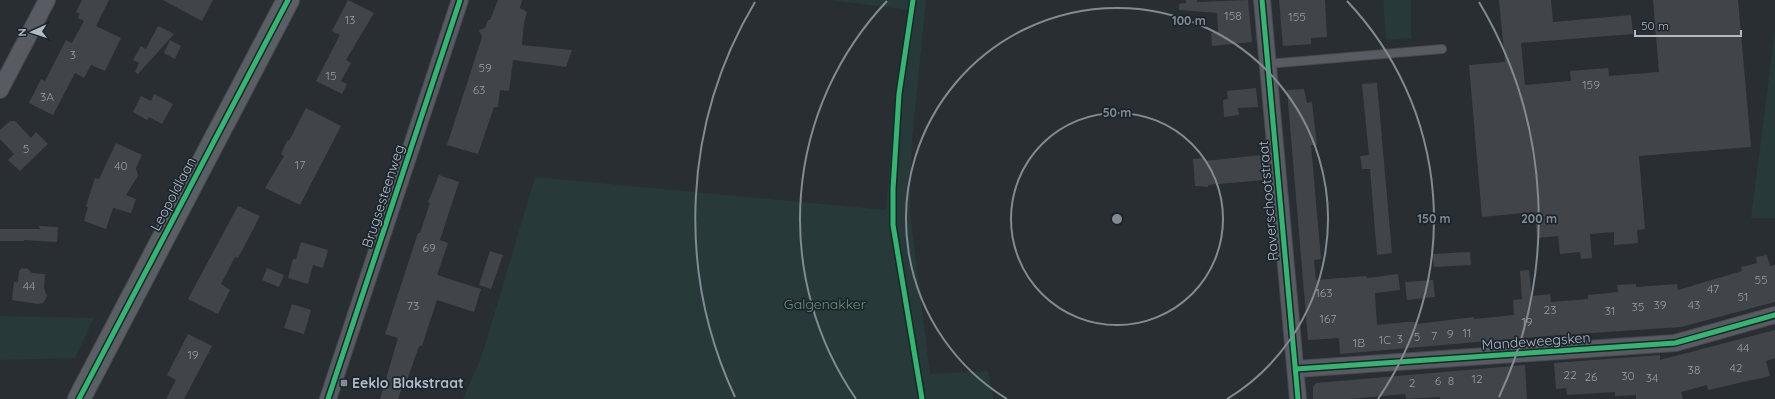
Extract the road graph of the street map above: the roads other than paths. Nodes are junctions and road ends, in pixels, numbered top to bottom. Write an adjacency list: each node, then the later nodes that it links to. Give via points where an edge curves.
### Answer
1 (47, 0): 7 (street)
2 (288, 0): 10 (main road, Leopoldlaan)
3 (460, 0): 11 (street, Brugsesteenweg)
4 (1262, 0): 6 (street, Raverschootstraat)
5 (1442, 49): 6 (lane)
6 (1268, 64): 9 (street, Raverschootstraat)
7 (0, 90)
8 (1775, 315): 9 (street, Mandeweegsken, via 1675,344)
9 (1296, 369): 12 (street, Raverschootstraat)
10 (79, 399)
11 (328, 399)
12 (1298, 399)

